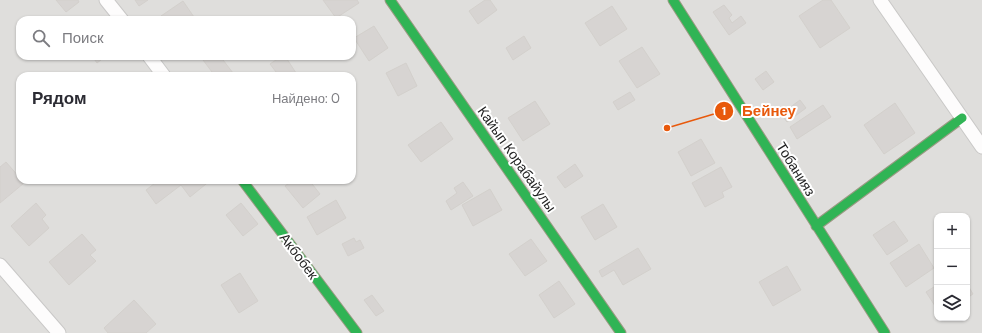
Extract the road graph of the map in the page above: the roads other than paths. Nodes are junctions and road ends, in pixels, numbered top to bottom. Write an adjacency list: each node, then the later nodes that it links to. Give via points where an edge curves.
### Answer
1 (106, 0): 5 (street)
2 (390, 0): 15 (street, Кайып Корабайулы)
3 (673, 0): 11 (street, Тобанияз)
4 (880, 0): 8 (street)
5 (119, 16)
6 (152, 60): 7 (street)
7 (161, 72)
8 (962, 118): 9 (street); 11 (street)
9 (982, 147)
10 (245, 184): 14 (street, Акбобек)
11 (816, 226): 16 (street, Тобанияз)
12 (0, 265): 13 (street)
13 (58, 333)
14 (357, 333)
15 (621, 333)
16 (885, 333)

